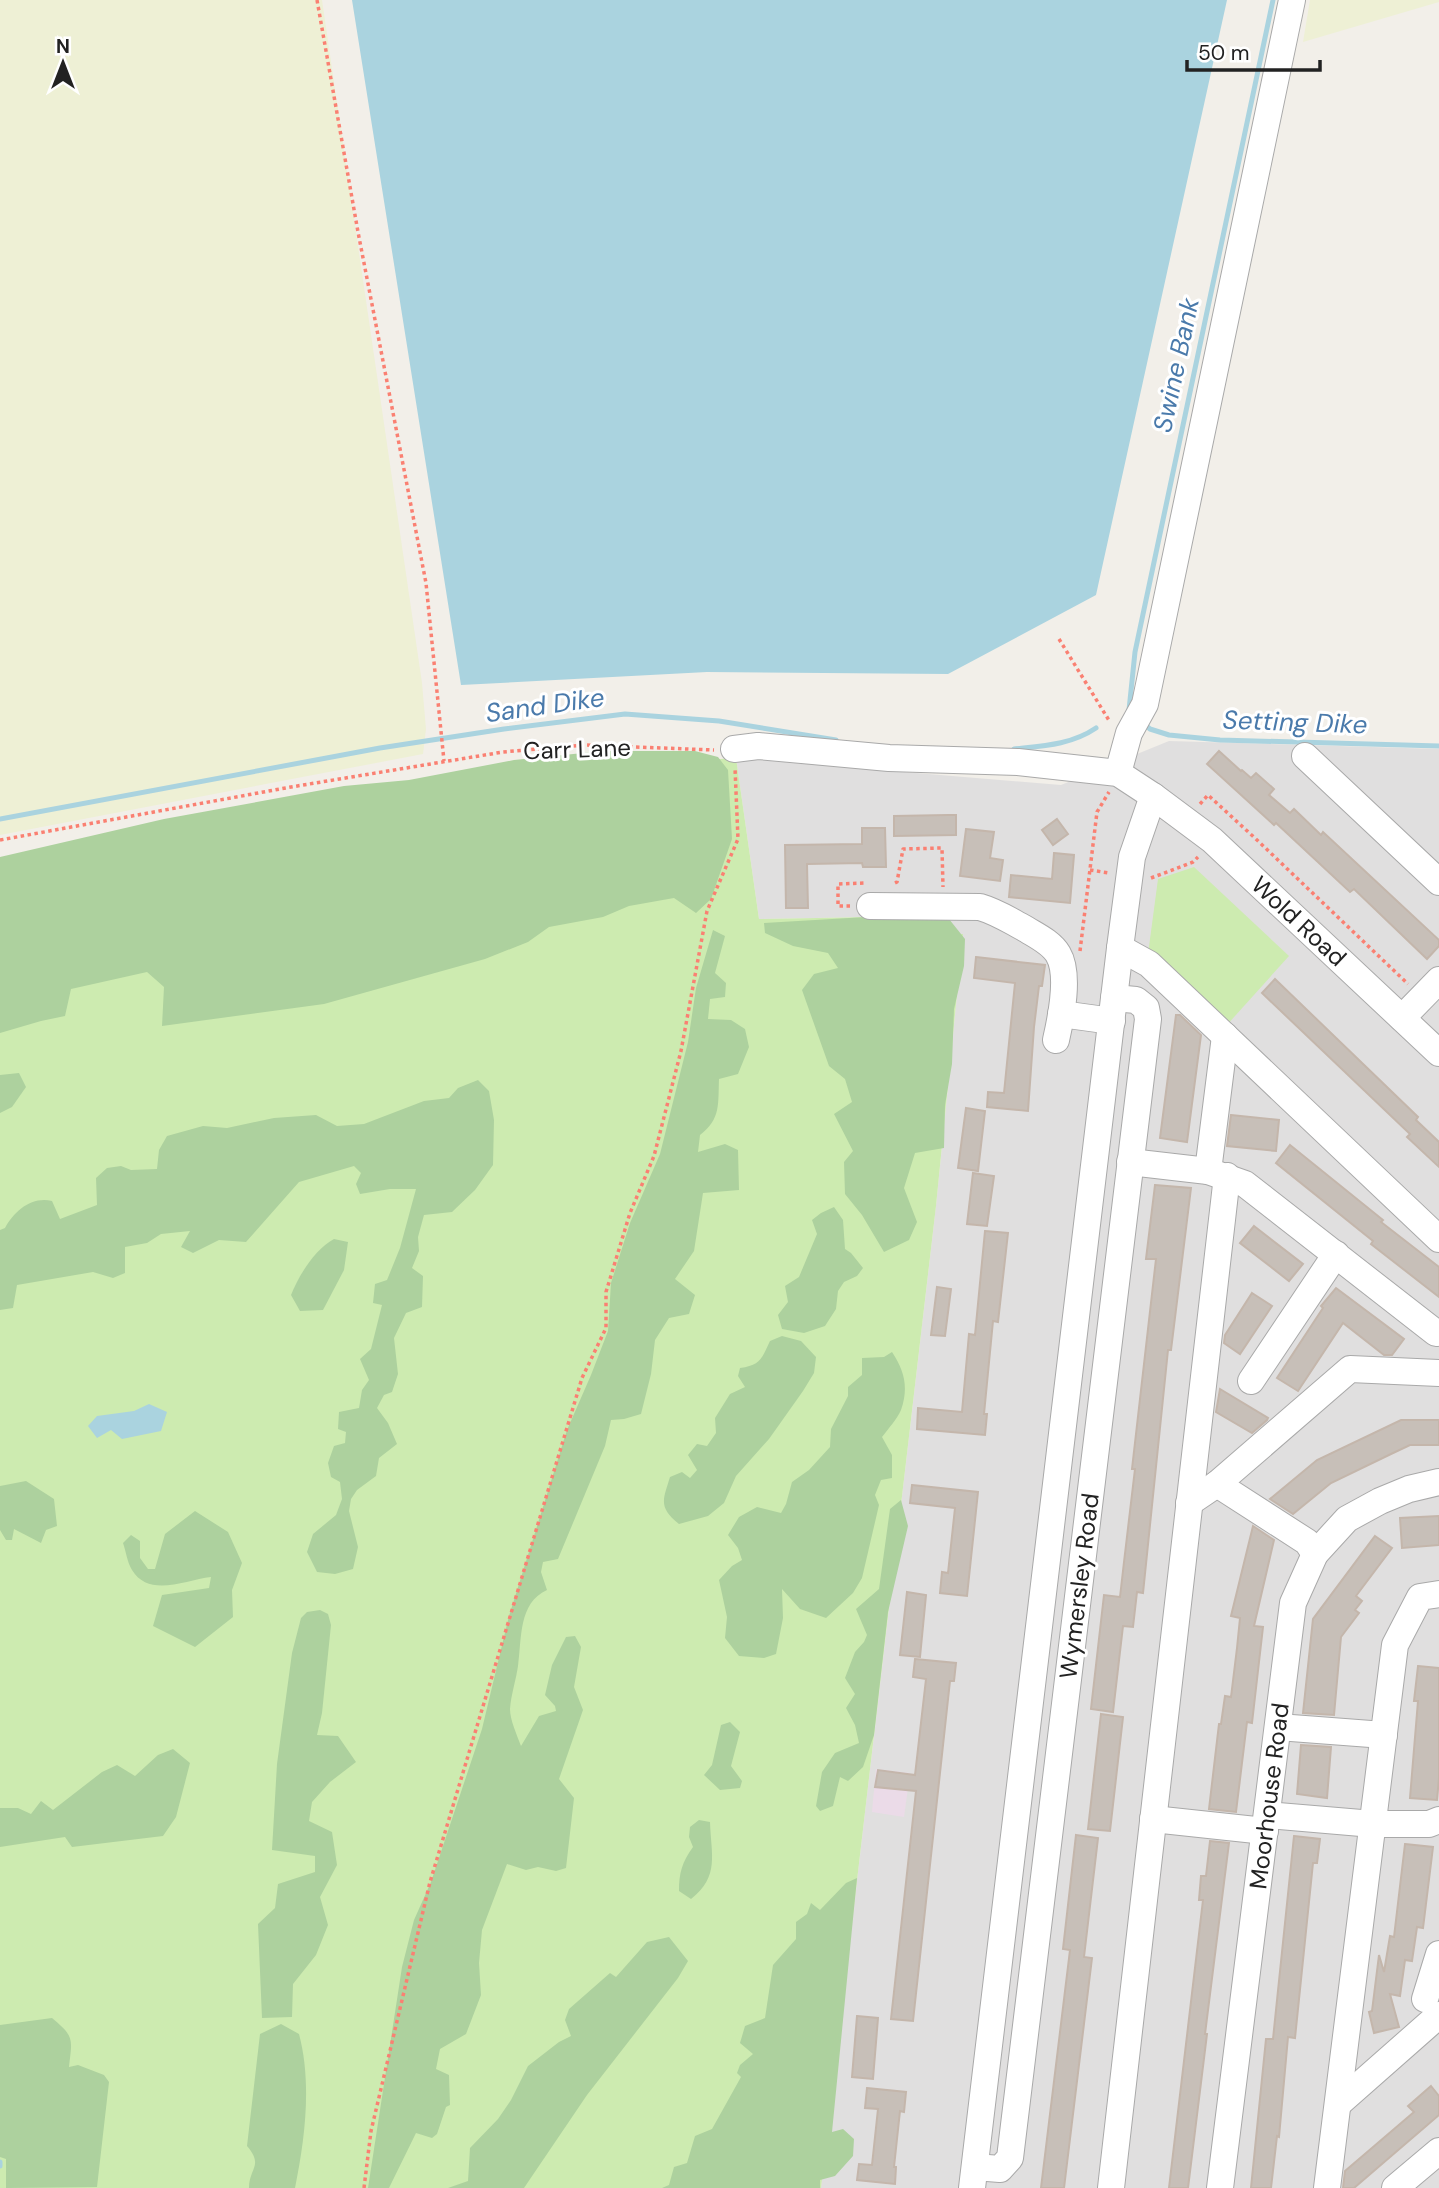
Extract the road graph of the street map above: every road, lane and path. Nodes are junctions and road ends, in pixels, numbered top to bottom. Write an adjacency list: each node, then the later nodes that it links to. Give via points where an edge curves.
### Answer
1 (317, 0): 7 (path, via 426,583)
2 (1292, 0): 4 (street)
3 (1059, 639): 4 (path)
4 (1135, 726): 8 (street)
5 (734, 749): 7 (path, Carr Lane, via 584,745); 8 (street, via 758,746 889,758 1018,762); 51 (path, via 738,839 707,911 681,1051 654,1156 630,1213 606,1292 606,1328 582,1378 430,1882 371,2131)
6 (1305, 756): 13 (street)
7 (444, 761): 11 (path, Carr Lane)
8 (1118, 774): 9 (street); 14 (path, via 1097,812)
9 (1153, 796): 10 (street, Wold Road); 19 (street, Wymersley Road, via 1132,857)
10 (1187, 821): 23 (street, Wold Road); 23 (path, via 1208,796 1405,981)
11 (0, 840)
12 (1204, 850): 16 (path, via 1192,862 1151,878)
13 (1434, 867)
14 (1090, 870): 15 (path); 20 (path)
15 (1118, 875)
16 (1140, 877)
17 (884, 894): 17 (path, via 838,884 838,906); 18 (street); 18 (path, via 897,882 903,849 942,848)
18 (943, 907): 24 (street, via 996,911 1047,943 1059,955 1064,971)
19 (1120, 948): 22 (street, Wymersley Road); 25 (street, via 1149,964)
20 (1080, 957)
21 (1439, 980): 23 (street)
22 (1113, 1009): 24 (street); 28 (street, Wymersley Road, via 1136,1000 1146,1008 1148,1019); 50 (street, Wymersley Road)
23 (1411, 1009): 27 (street, Wold Road)
24 (1061, 1014): 26 (street)
25 (1225, 1036): 29 (street); 30 (street)
26 (1056, 1040)
27 (1439, 1053)
28 (1130, 1162): 29 (street); 50 (street, Wymersley Road, via 1010,2158 1000,2169)
29 (1217, 1173): 31 (street, via 1245,1184); 37 (street)
30 (1439, 1239)
31 (1336, 1254): 32 (street); 34 (street)
32 (1435, 1336)
33 (1439, 1373): 36 (street, via 1350,1369)
34 (1252, 1381)
35 (1439, 1482): 38 (street, Moorhouse Road, via 1409,1489 1347,1519)
36 (1217, 1484): 37 (street); 38 (street, via 1307,1542)
37 (1189, 1503): 42 (street)
38 (1315, 1554): 40 (street, Moorhouse Road, via 1293,1603)
39 (1439, 1594): 41 (street, via 1420,1597 1395,1645)
40 (1278, 1727): 41 (street); 44 (street, Moorhouse Road)
41 (1384, 1735): 45 (street)
42 (1153, 1819): 44 (street); 52 (street)
43 (1439, 1820): 45 (street)
44 (1266, 1823): 45 (street); 53 (street, Moorhouse Road)
45 (1373, 1824): 48 (street)
46 (1439, 1956): 47 (street)
47 (1432, 2007): 48 (street)
48 (1338, 2104): 54 (street)
49 (1439, 2151): 55 (street)
50 (973, 2177)
51 (364, 2188)
52 (1111, 2188)
53 (1220, 2188)
54 (1327, 2188)
55 (1395, 2188)

